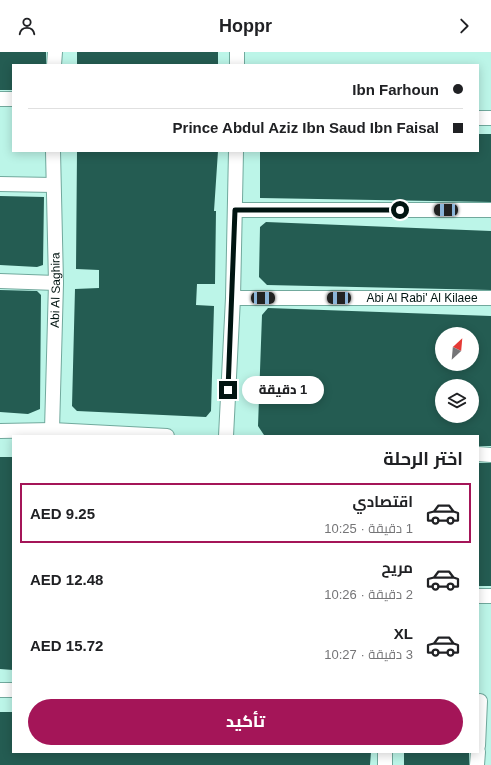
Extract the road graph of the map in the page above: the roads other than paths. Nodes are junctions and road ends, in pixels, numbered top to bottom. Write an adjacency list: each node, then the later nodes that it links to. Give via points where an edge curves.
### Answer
1 (55, 52): 3 (street)
2 (237, 52): 4 (street)
3 (54, 64)
4 (237, 64)
5 (0, 98): 6 (street)
6 (12, 99)
7 (479, 118): 8 (street)
8 (491, 118)
9 (53, 152): 12 (street, Abi Al Saghira)
10 (236, 152): 13 (street)
11 (0, 184): 12 (street)
12 (54, 185): 16 (street, Abi Al Saghira)
13 (235, 210): 14 (street); 17 (street)
14 (491, 210)
15 (0, 281): 16 (street)
16 (56, 283): 19 (street, Abi Al Saghira)
17 (233, 298): 18 (street, Abi Al Rabi' Al Kilaee); 22 (street)
18 (491, 298)
19 (52, 430): 20 (street); 21 (street)
20 (0, 431)
21 (115, 435)
22 (226, 435)
23 (479, 454): 24 (street)
24 (491, 455)
25 (479, 596): 26 (street)
26 (491, 596)
27 (0, 690): 28 (street)
28 (12, 690)
29 (483, 701): 30 (street)
30 (479, 737)
31 (385, 753): 33 (street)
32 (478, 753): 34 (street)
33 (385, 765)
34 (477, 765)

